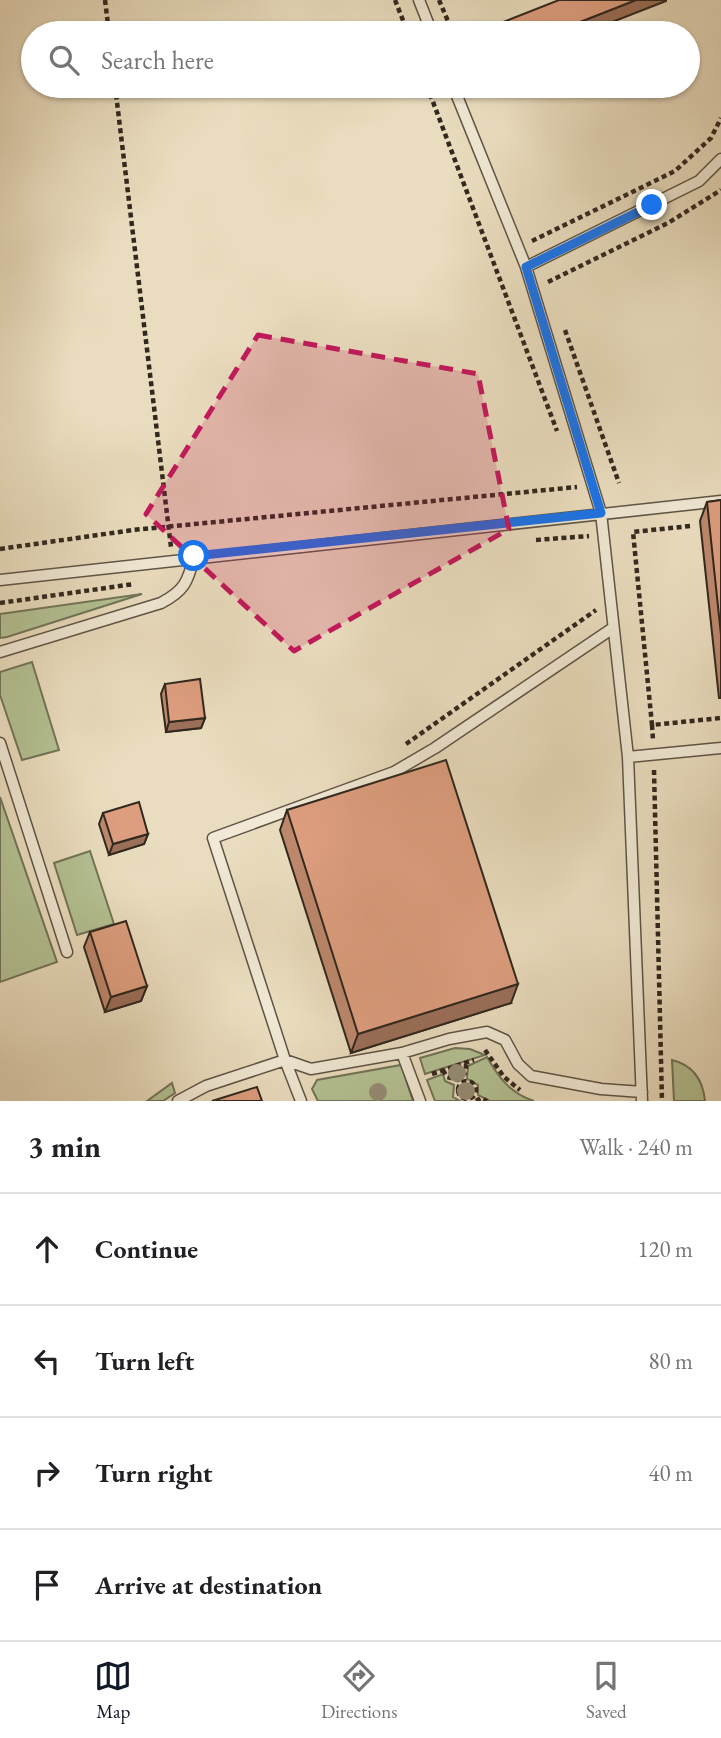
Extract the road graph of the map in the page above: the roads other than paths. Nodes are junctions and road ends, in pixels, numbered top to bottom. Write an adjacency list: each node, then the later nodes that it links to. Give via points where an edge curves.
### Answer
1 (419, 0): 2 (lane)
2 (427, 21)
3 (458, 98): 5 (lane)
4 (721, 159): 5 (lane, via 699,181)
5 (526, 267): 7 (lane)
6 (721, 501): 7 (lane)
7 (601, 513): 8 (lane); 10 (lane)
8 (194, 556): 9 (lane); 11 (lane, via 189,580 180,593 160,603)
9 (0, 580)
10 (613, 628): 14 (lane); 17 (lane, via 394,772 213,838)
11 (0, 652)
12 (0, 743): 15 (lane)
13 (721, 748): 14 (lane)
14 (628, 757): 18 (lane)
15 (67, 952)
16 (402, 1053): 17 (lane, via 311,1069); 18 (lane, via 487,1032 505,1040 518,1064 531,1076); 21 (lane)
17 (285, 1060): 19 (lane, via 206,1086); 20 (lane)
18 (642, 1096)
19 (178, 1101)
20 (301, 1101)
21 (420, 1101)

